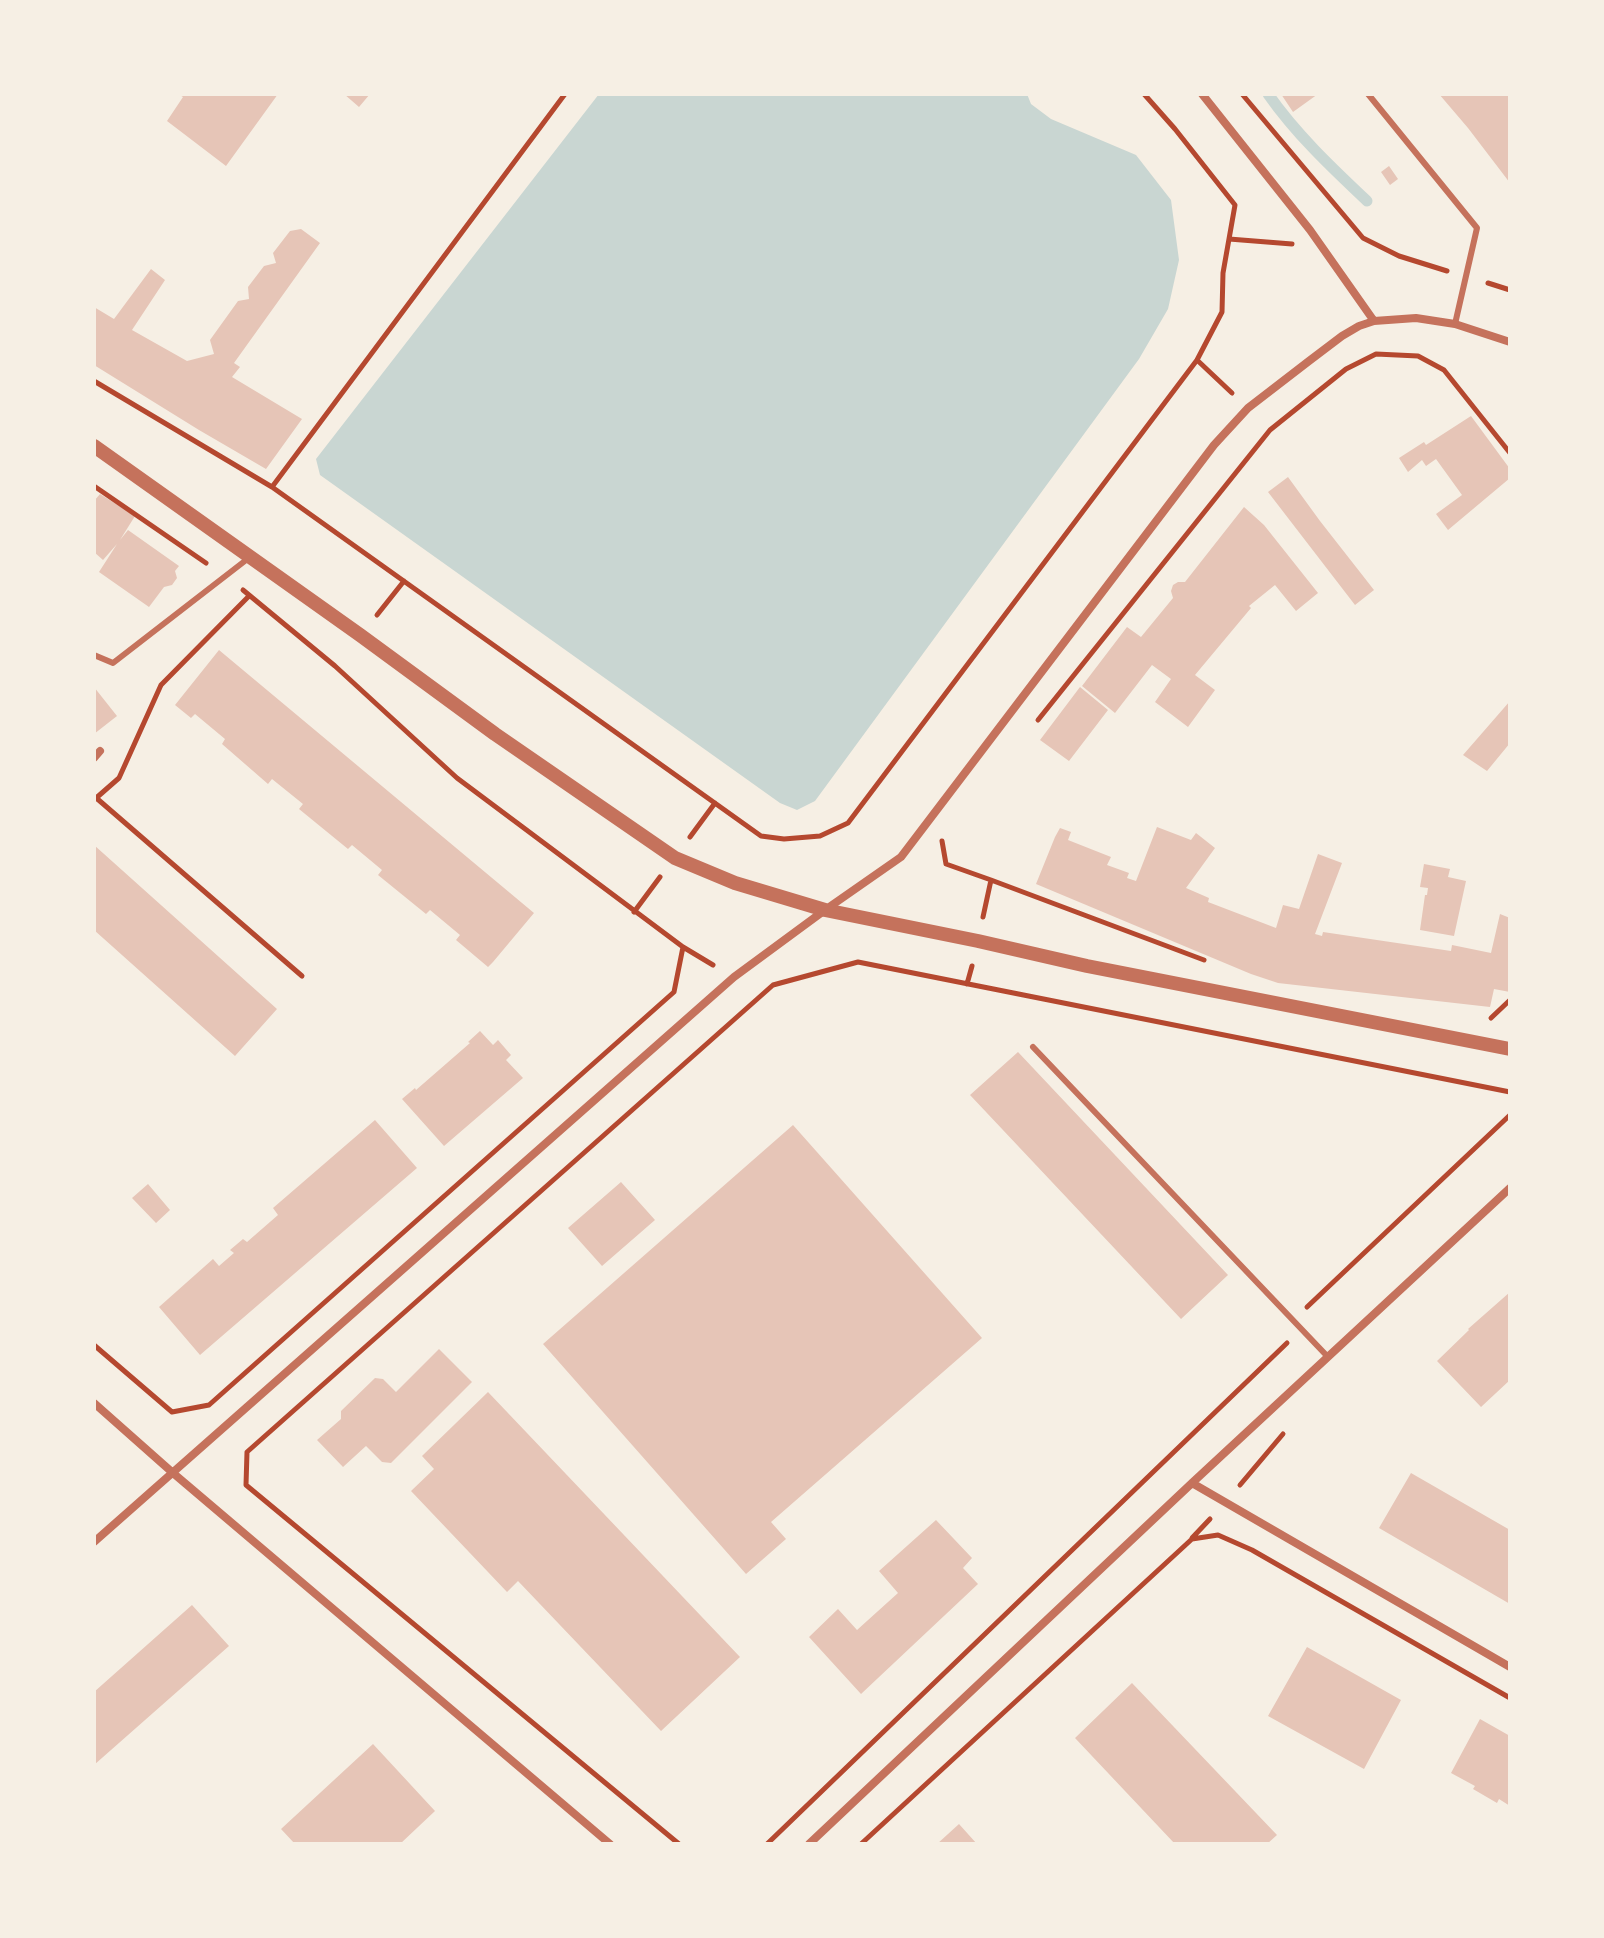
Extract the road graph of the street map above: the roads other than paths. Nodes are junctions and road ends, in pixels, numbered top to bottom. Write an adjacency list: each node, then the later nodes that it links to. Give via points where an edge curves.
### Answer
1 (1202, 94): 3 (street)
2 (1368, 94): 4 (lane, via 1477,228)
3 (1374, 321): 4 (street, via 1416,318); 9 (street, via 1342,336 1248,408 1214,445 901,857)
4 (1455, 324): 5 (street)
5 (1510, 342)
6 (94, 446): 7 (street)
7 (245, 553): 8 (lane, via 225,576 113,663); 9 (street, via 675,858)
8 (94, 655)
9 (825, 910): 11 (street); 15 (street, via 734,977)
10 (1033, 1047): 13 (lane)
11 (1510, 1049)
12 (1510, 1188): 13 (street)
13 (1328, 1357): 16 (street)
14 (94, 1403): 15 (street)
15 (173, 1473): 17 (street); 19 (street)
16 (1192, 1483): 18 (street); 20 (street)
17 (94, 1542)
18 (1510, 1667)
19 (610, 1844)
20 (809, 1844)

